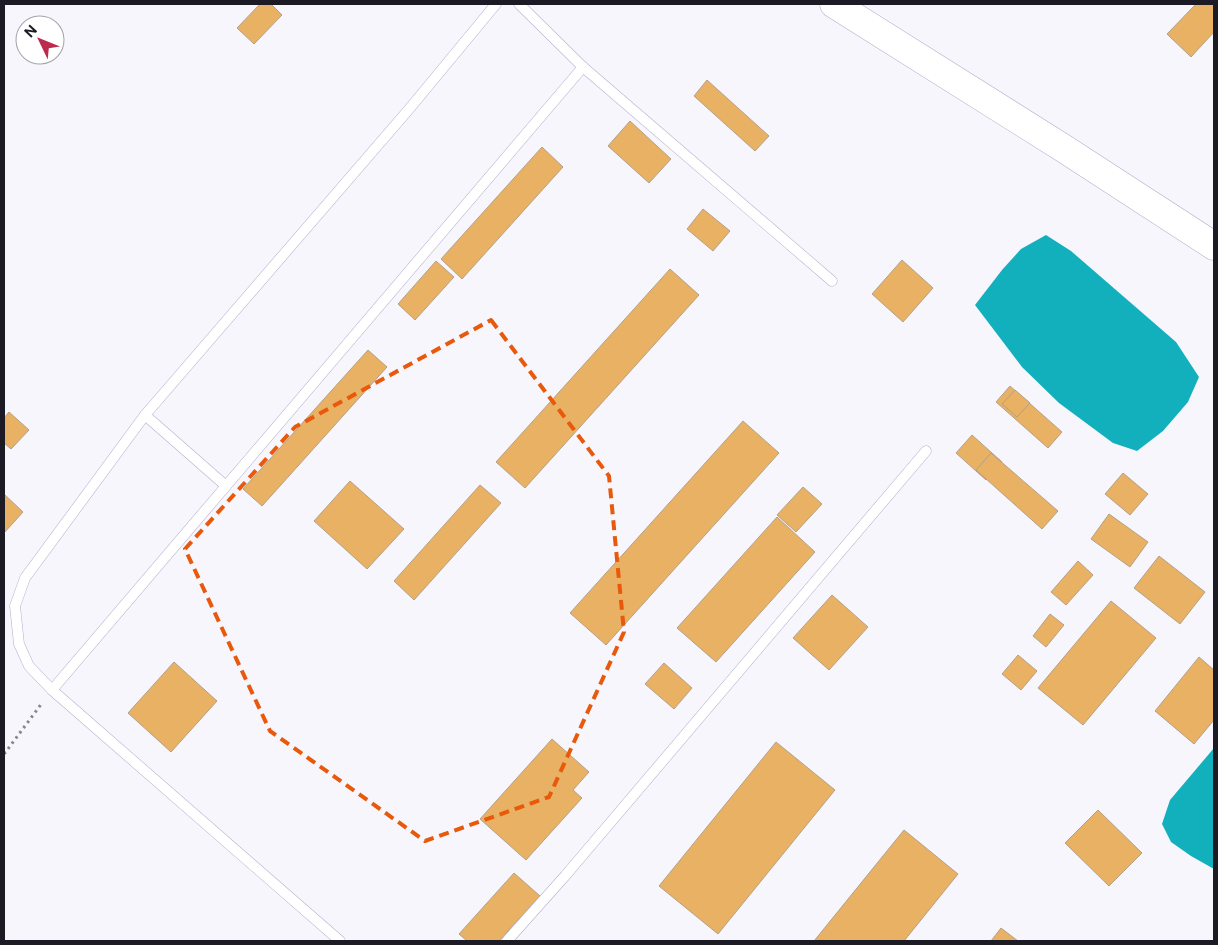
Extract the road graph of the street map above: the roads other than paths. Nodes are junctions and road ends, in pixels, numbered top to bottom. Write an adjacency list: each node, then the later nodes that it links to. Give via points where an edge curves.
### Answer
1 (496, 4): 7 (lane)
2 (519, 4): 4 (lane)
3 (834, 4): 5 (main road)
4 (583, 66): 6 (lane); 9 (lane)
5 (1214, 246)
6 (832, 281)
7 (145, 415): 9 (lane); 10 (lane, via 25,578 15,606 19,644 29,666)
8 (926, 451): 12 (lane, via 566,876)
9 (226, 486): 10 (lane)
10 (52, 690): 11 (lane)
11 (340, 941)
12 (507, 941)

